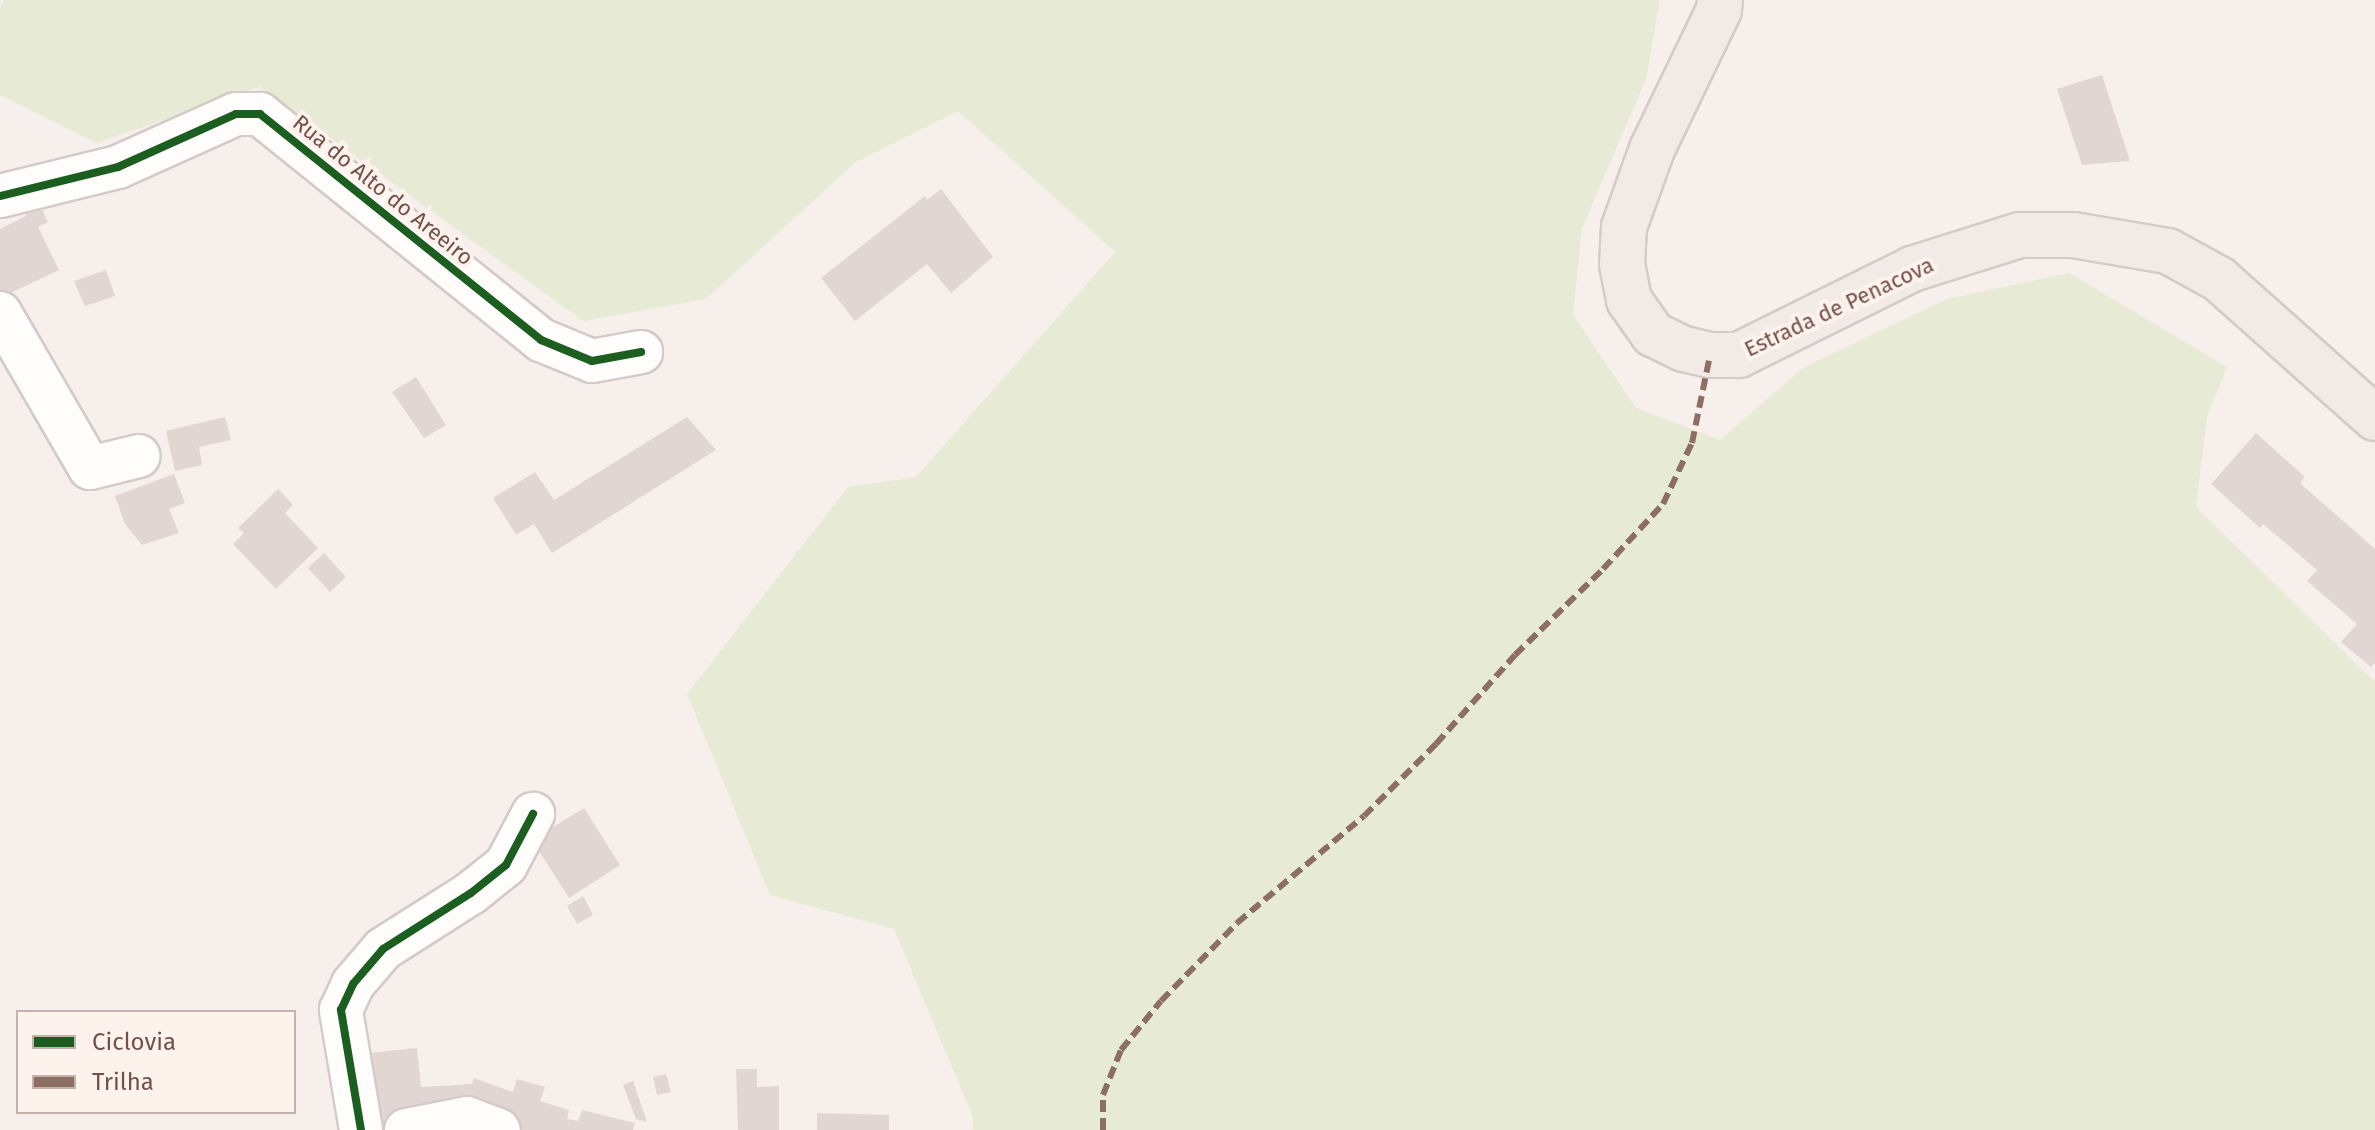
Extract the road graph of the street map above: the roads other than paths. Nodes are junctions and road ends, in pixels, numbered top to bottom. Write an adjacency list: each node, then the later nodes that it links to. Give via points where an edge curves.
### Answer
1 (1720, 0): 5 (main road, Estrada de Penacova, via 1652,149 1624,227 1622,264 1629,300 1653,334 1697,352 1739,355 1912,269 2020,235 2073,235 2168,251 2219,279)
2 (0, 196): 4 (street, Rua do Alto do Areeiro, via 118,167 236,114 260,114 541,340 592,361)
3 (0, 313): 6 (street, via 90,468)
4 (641, 352)
5 (2375, 418)
6 (139, 456)
7 (533, 814): 8 (street, via 506,865 383,949 353,984 341,1010)
8 (361, 1130)
9 (406, 1130): 10 (street, via 467,1118)
10 (499, 1130)

